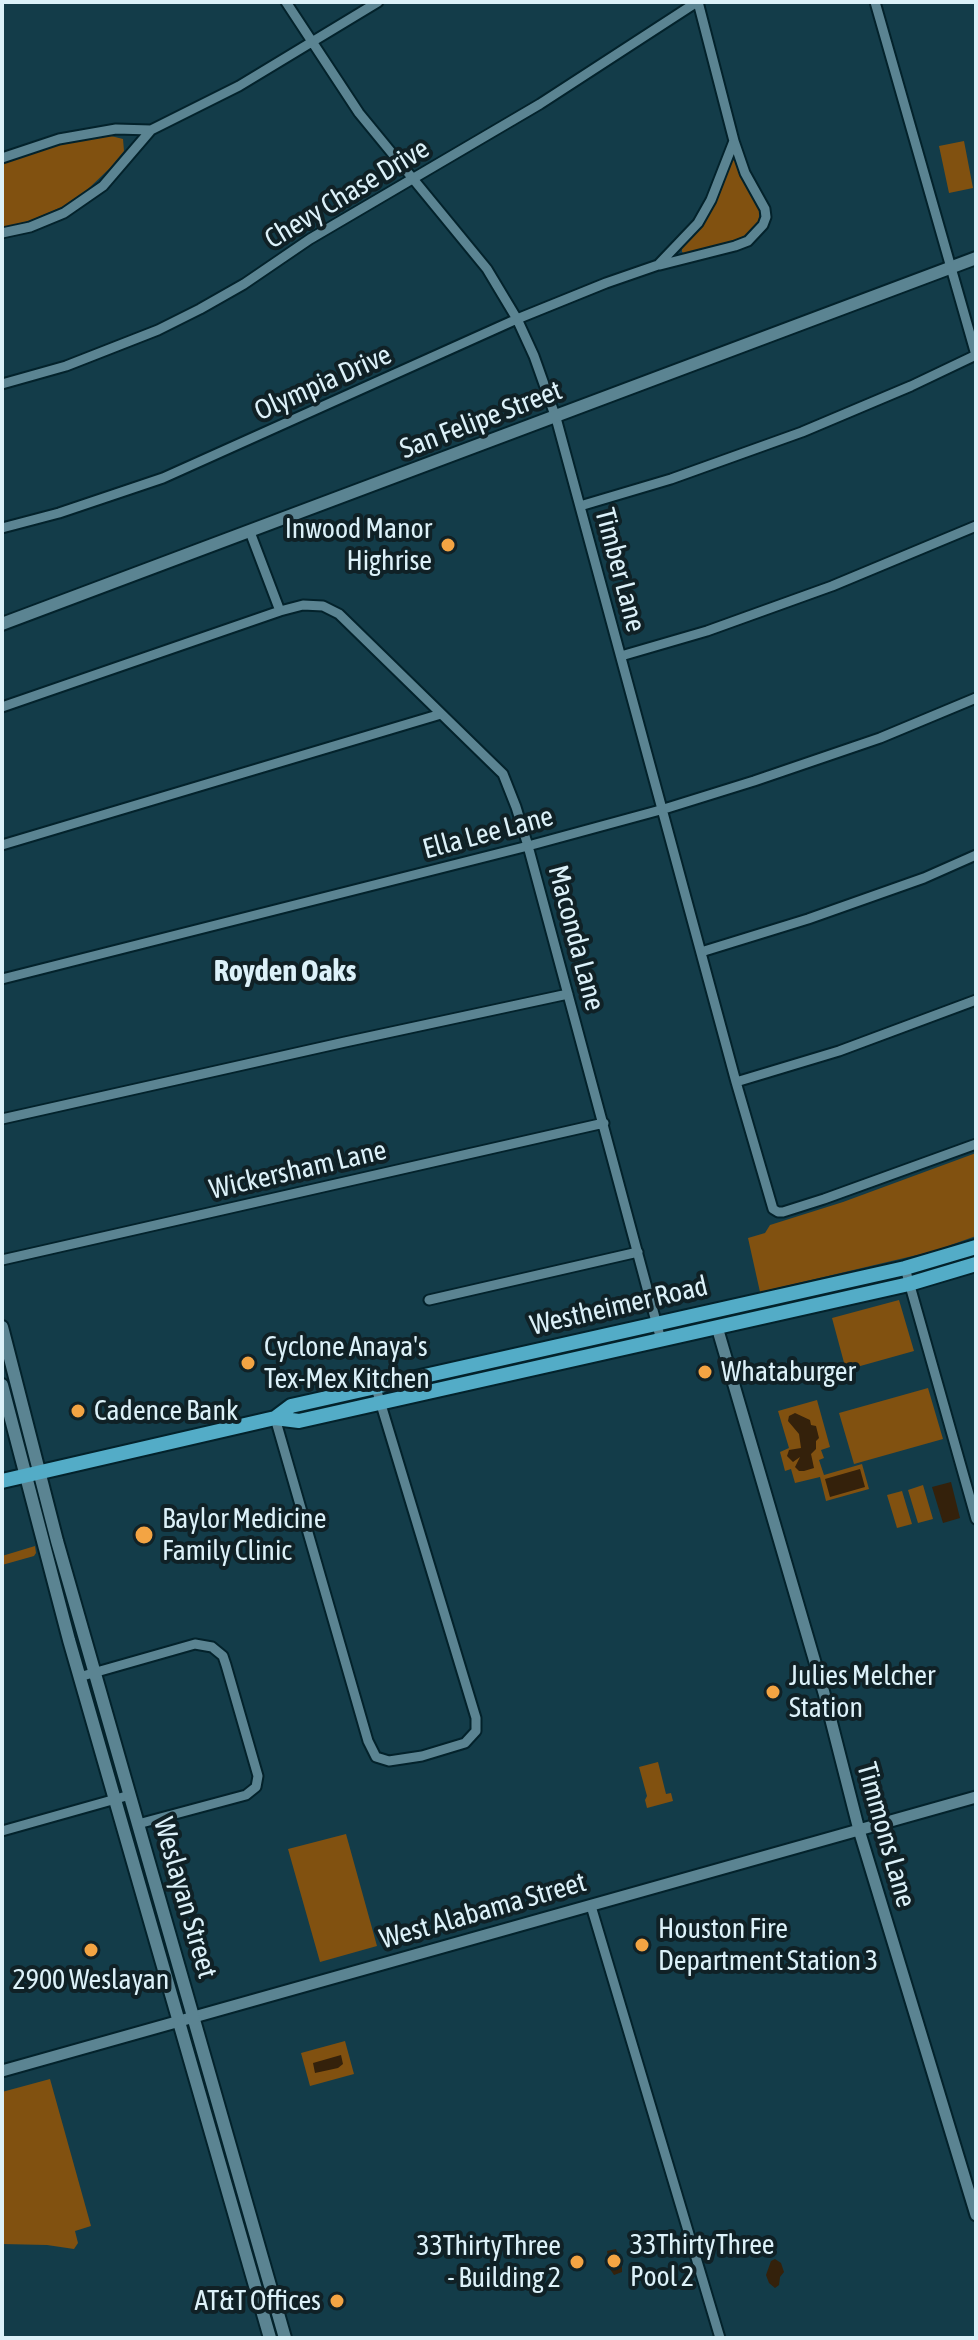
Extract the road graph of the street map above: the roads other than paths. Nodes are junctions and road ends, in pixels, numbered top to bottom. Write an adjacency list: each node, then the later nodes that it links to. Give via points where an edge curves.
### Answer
1 (286, 2): 5 (street, Timber Lane)
2 (378, 2): 5 (street)
3 (697, 2): 7 (street, Olympia Drive); 9 (street, Chevy Chase Drive)
4 (875, 2): 13 (street)
5 (312, 43): 6 (street); 9 (street, Timber Lane, via 359,113)
6 (151, 130): 8 (street, via 116,129 59,139); 10 (street, via 103,186 64,213)
7 (734, 141): 12 (street, Olympia Drive, via 698,223); 12 (street, Olympia Drive, via 765,209 763,225 735,246)
8 (2, 158)
9 (414, 179): 14 (street, Timber Lane, via 487,269); 16 (street, Chevy Chase Drive, via 244,284 158,330)
10 (2, 233)
11 (976, 258): 13 (main road, San Felipe Street)
12 (658, 265): 14 (street, Olympia Drive)
13 (950, 268): 15 (street); 17 (main road, San Felipe Street)
14 (517, 319): 17 (street, Timber Lane); 20 (street, Olympia Drive, via 194,465)
15 (976, 355): 18 (street, via 802,432)
16 (2, 384)
17 (556, 418): 18 (street, Timber Lane); 21 (main road, San Felipe Street)
18 (580, 506): 24 (street, Timber Lane)
19 (976, 526): 24 (street, via 832,586)
20 (2, 528)
21 (250, 532): 22 (street); 23 (main road, San Felipe Street)
22 (280, 611): 26 (street, Maconda Lane); 27 (street, Maconda Lane, via 323,606 339,614)
23 (2, 624)
24 (621, 656): 28 (street, Timber Lane)
25 (976, 698): 28 (street, Ella Lee Lane, via 880,738)
26 (2, 707)
27 (441, 714): 29 (street); 30 (street, Maconda Lane, via 503,774)
28 (664, 809): 30 (street, Ella Lee Lane); 32 (street, Timber Lane)
29 (2, 845)
30 (528, 846): 33 (street, Ella Lee Lane); 34 (street, Maconda Lane)
31 (976, 855): 32 (street, via 822,914)
32 (701, 952): 36 (street, Timber Lane)
33 (2, 979)
34 (568, 994): 37 (street); 38 (street, Maconda Lane)
35 (976, 1000): 36 (street)
36 (736, 1082): 39 (street, Timber Lane, via 771,1204 778,1212)
37 (2, 1119)
38 (604, 1123): 41 (street, Maconda Lane); 42 (street, Wickersham Lane)
39 (976, 1144)
40 (976, 1247): 44 (main road, Westheimer Road)
41 (638, 1252): 47 (street); 50 (street, Maconda Lane)
42 (2, 1260)
43 (976, 1264): 45 (main road, Westheimer Road)
44 (905, 1268): 45 (street); 46 (main road, Westheimer Road)
45 (909, 1284): 49 (main road, Westheimer Road); 60 (street)
46 (806, 1291): 48 (main road, Westheimer Road); 49 (main road)
47 (429, 1300)
48 (743, 1305): 50 (main road, Westheimer Road); 52 (main road)
49 (809, 1306): 52 (main road, Westheimer Road)
50 (657, 1324): 53 (street, Maconda Lane); 55 (main road, Westheimer Road)
51 (2, 1327): 58 (main road)
52 (717, 1327): 53 (main road, Westheimer Road); 67 (street, Timmons Lane)
53 (661, 1340): 56 (main road, Westheimer Road)
54 (2, 1385): 58 (main road)
55 (376, 1388): 56 (street); 57 (main road, Westheimer Road, via 291,1406)
56 (380, 1403): 57 (main road, Westheimer Road, via 299,1421); 57 (street, via 476,1718 476,1731 465,1743 389,1761 376,1757 368,1741)
57 (275, 1418): 58 (main road, Westheimer Road)
58 (32, 1472): 59 (main road, Westheimer Road); 61 (main road, Weslayan Street); 62 (main road, Weslayan Street)
59 (2, 1481)
60 (976, 1519)
61 (95, 1673): 62 (street); 63 (main road, Weslayan Street); 66 (street, via 195,1644 212,1647 223,1656 247,1735 258,1776 250,1793)
62 (79, 1677): 65 (main road, Weslayan Street)
63 (130, 1795): 65 (street); 66 (main road, Weslayan Street)
64 (976, 1797): 67 (street, West Alabama Street)
65 (114, 1799): 68 (street); 71 (main road, Weslayan Street)
66 (138, 1824): 70 (main road, Weslayan Street)
67 (859, 1830): 69 (street, West Alabama Street); 73 (street, Timmons Lane)
68 (2, 1831)
69 (591, 1906): 70 (street, West Alabama Street); 76 (street)
70 (194, 2018): 71 (street, West Alabama Street); 75 (main road, Weslayan Street)
71 (179, 2022): 72 (street, West Alabama Street); 74 (main road, Weslayan Street)
72 (2, 2071)
73 (976, 2215)
74 (270, 2338)
75 (285, 2338)
76 (720, 2338)

